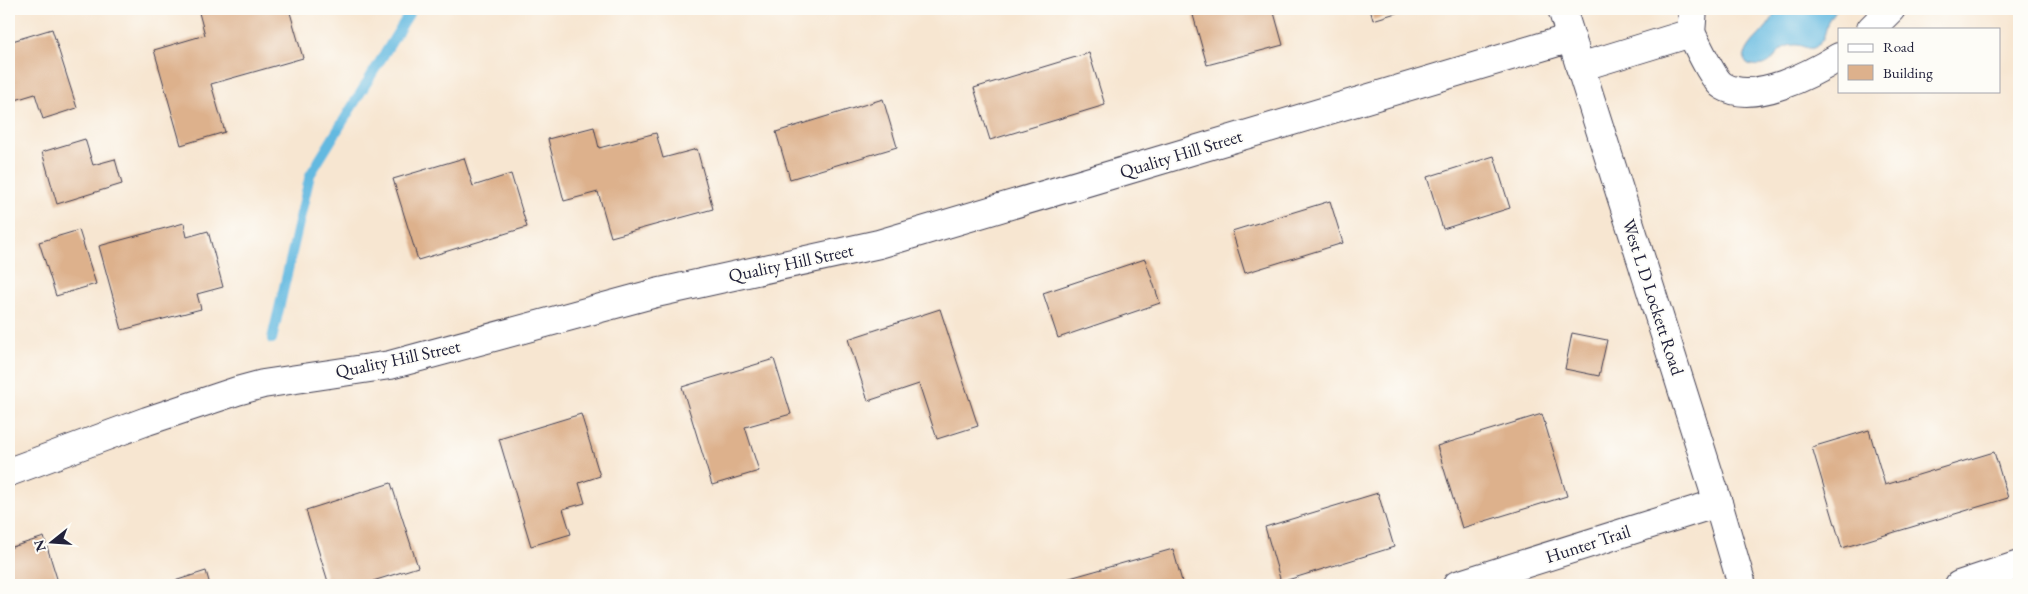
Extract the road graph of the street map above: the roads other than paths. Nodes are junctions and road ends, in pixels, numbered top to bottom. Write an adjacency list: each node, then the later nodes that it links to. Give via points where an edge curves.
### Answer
1 (1562, 9): 5 (street, West L D Lockett Road)
2 (1891, 9): 4 (street)
3 (1692, 21): 6 (street, via 1703,58 1722,86 1739,91 1768,90 1812,74); 7 (street)
4 (1873, 28)
5 (1571, 38): 7 (street, West L D Lockett Road); 8 (street, Quality Hill Street, via 879,244 656,292 390,365 263,384 237,391)
6 (1838, 58)
7 (1580, 67): 9 (street, West L D Lockett Road)
8 (9, 472)
9 (1718, 503): 11 (street, Hunter Trail); 12 (street, West L D Lockett Road)
10 (2019, 565): 13 (street)
11 (1457, 585)
12 (1742, 585)
13 (1959, 585)

